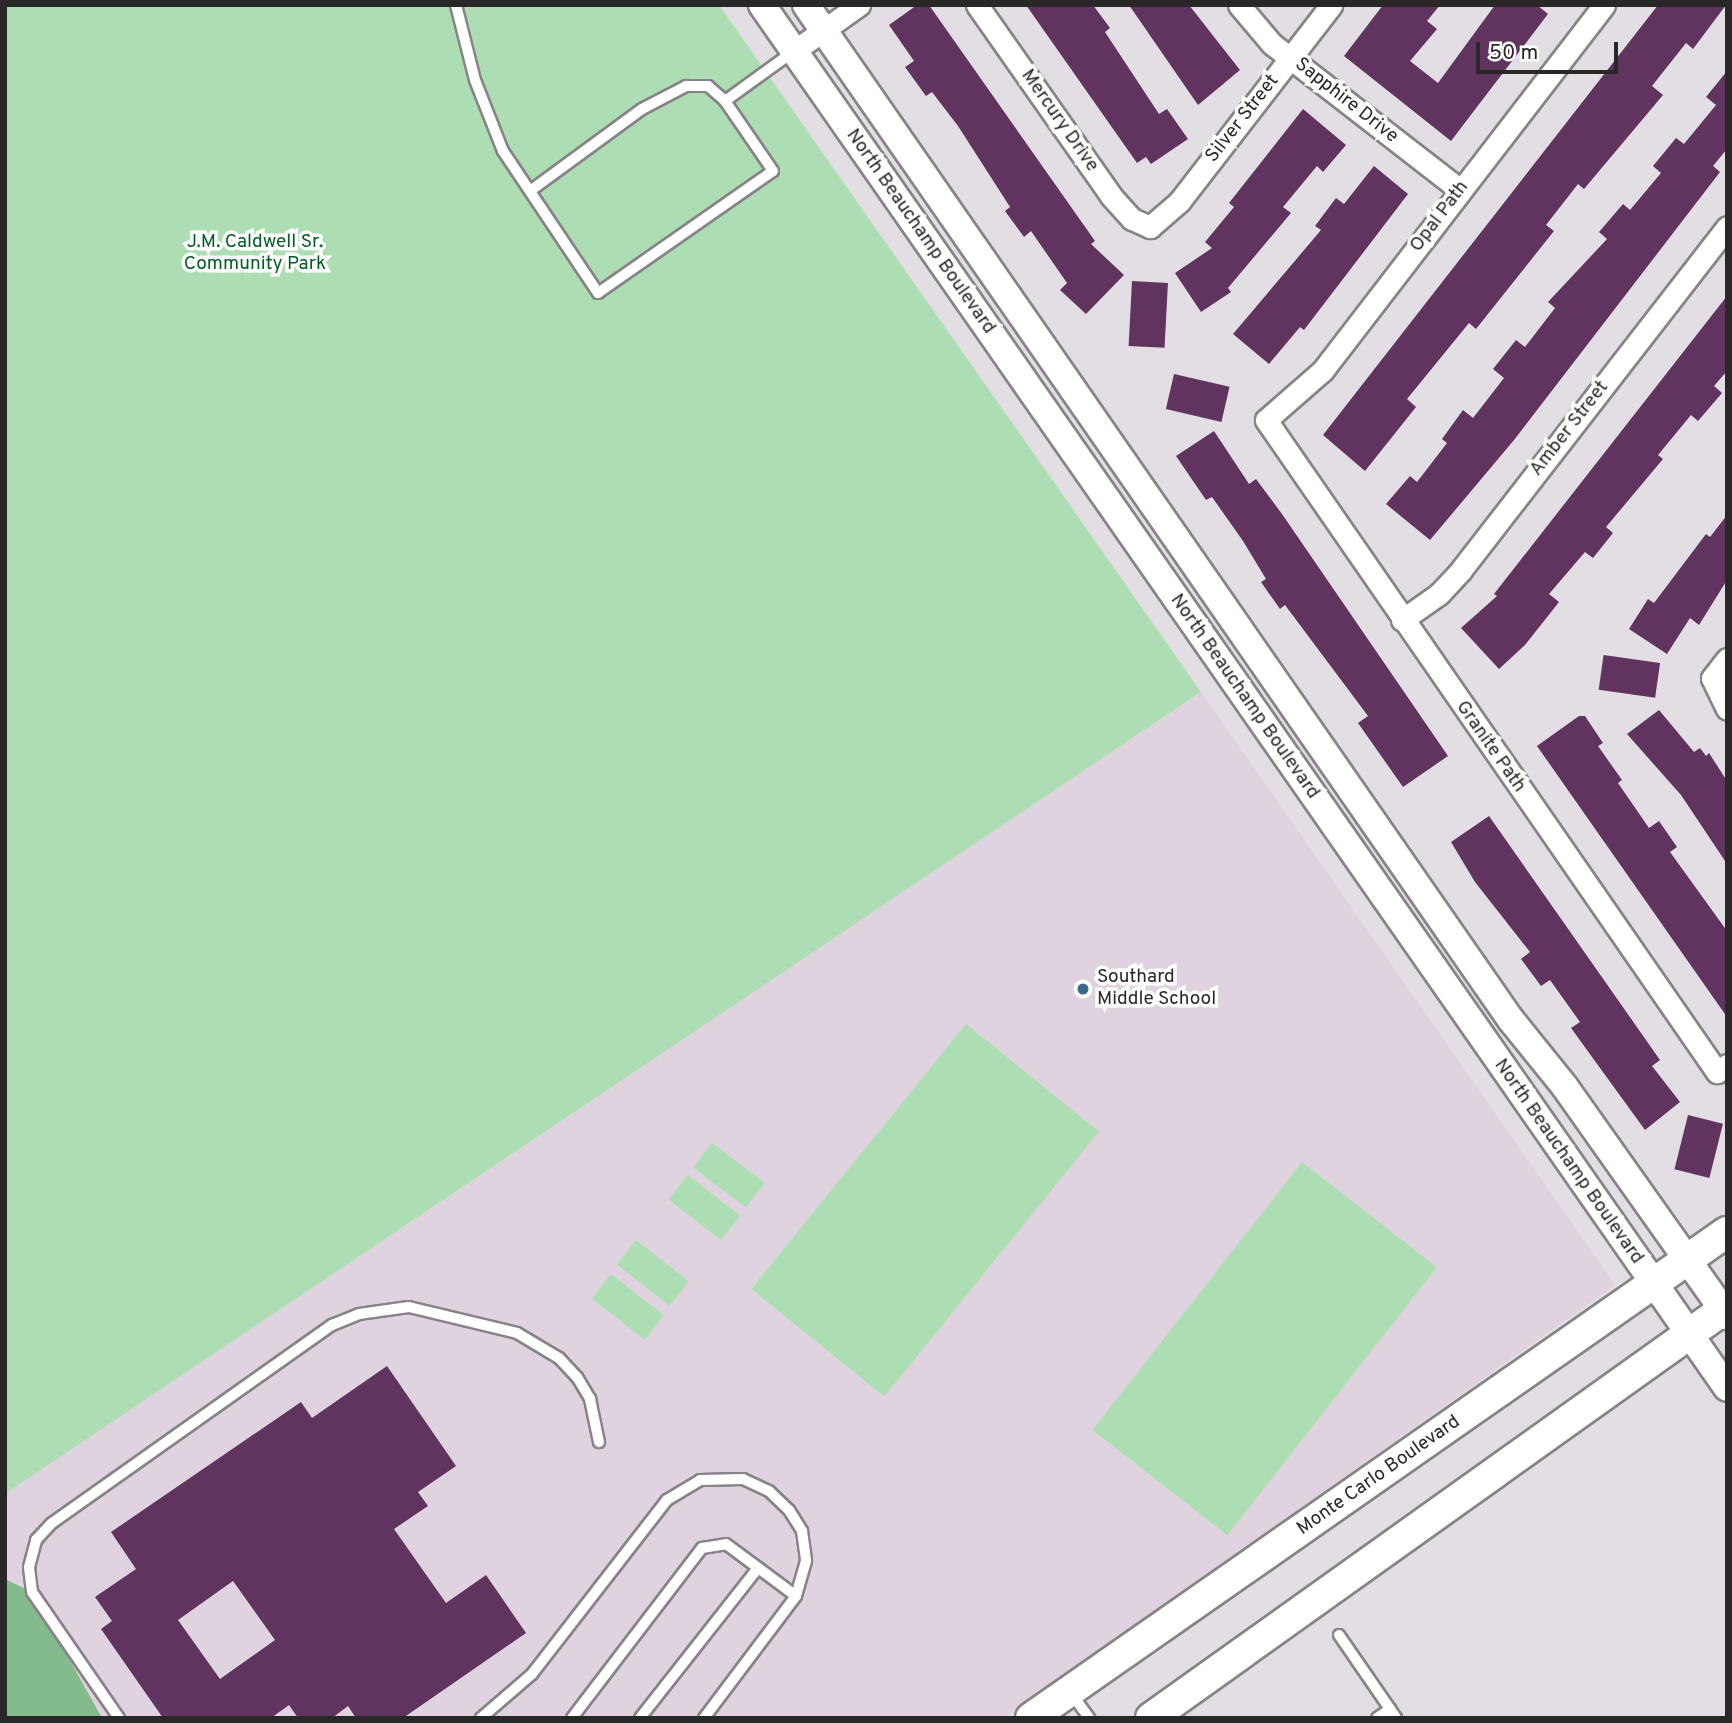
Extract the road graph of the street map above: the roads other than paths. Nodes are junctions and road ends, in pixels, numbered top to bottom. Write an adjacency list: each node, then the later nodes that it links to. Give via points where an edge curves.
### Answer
1 (456, 5): 14 (lane, via 475,80 503,152)
2 (762, 5): 10 (street, North Beauchamp Boulevard)
3 (806, 5): 9 (street, North Beauchamp Boulevard)
4 (859, 5): 9 (street)
5 (977, 5): 15 (street, Mercury Drive, via 1111,196 1132,219)
6 (1239, 5): 11 (street, Sapphire Drive)
7 (1331, 5): 11 (street, Silver Street)
8 (1604, 5): 13 (street, Opal Path)
9 (824, 30): 10 (street); 23 (street, North Beauchamp Boulevard, via 1511,1020)
10 (794, 51): 12 (lane); 24 (street, North Beauchamp Boulevard)
11 (1290, 58): 13 (street, Sapphire Drive); 15 (street, Silver Street, via 1180,202)
12 (725, 101): 14 (lane, via 708,86 686,86 642,109); 14 (lane, via 773,171 598,293)
13 (1460, 190): 17 (street, Opal Path, via 1315,379)
14 (530, 191)
15 (1150, 226)
16 (1727, 227): 18 (street, Amber Street, via 1461,570 1439,594)
17 (1266, 420): 18 (street, Granite Path)
18 (1402, 621): 21 (street, Granite Path)
19 (1727, 659): 20 (street, via 1712,678)
20 (1727, 709)
21 (1722, 1069)
22 (1727, 1232): 23 (main road, Monte Carlo Boulevard)
23 (1687, 1261): 24 (main road, Monte Carlo Boulevard); 25 (street, North Beauchamp Boulevard)
24 (1653, 1284): 26 (street, North Beauchamp Boulevard); 32 (main road, Monte Carlo Boulevard)
25 (1725, 1311): 26 (main road)
26 (1688, 1334): 27 (street, North Beauchamp Boulevard); 41 (main road)
27 (1727, 1388)
28 (599, 1442): 34 (lane, via 590,1399 577,1377 559,1358 517,1333 409,1307 359,1314 332,1325 52,1523 36,1539 29,1567 32,1592)
29 (758, 1568): 30 (lane); 36 (lane, via 726,1544 702,1548); 37 (lane)
30 (796, 1596): 35 (lane, via 806,1544 797,1521 779,1500 743,1479 711,1478 690,1484 667,1500 521,1687); 38 (lane)
31 (1339, 1635): 33 (lane)
32 (1069, 1691): 39 (main road, Monte Carlo Boulevard); 40 (lane)
33 (1393, 1713): 42 (lane)
34 (119, 1718)
35 (481, 1718)
36 (572, 1718)
37 (640, 1718)
38 (704, 1718)
39 (1031, 1718)
40 (1089, 1718)
41 (1151, 1718)
42 (1377, 1718)

